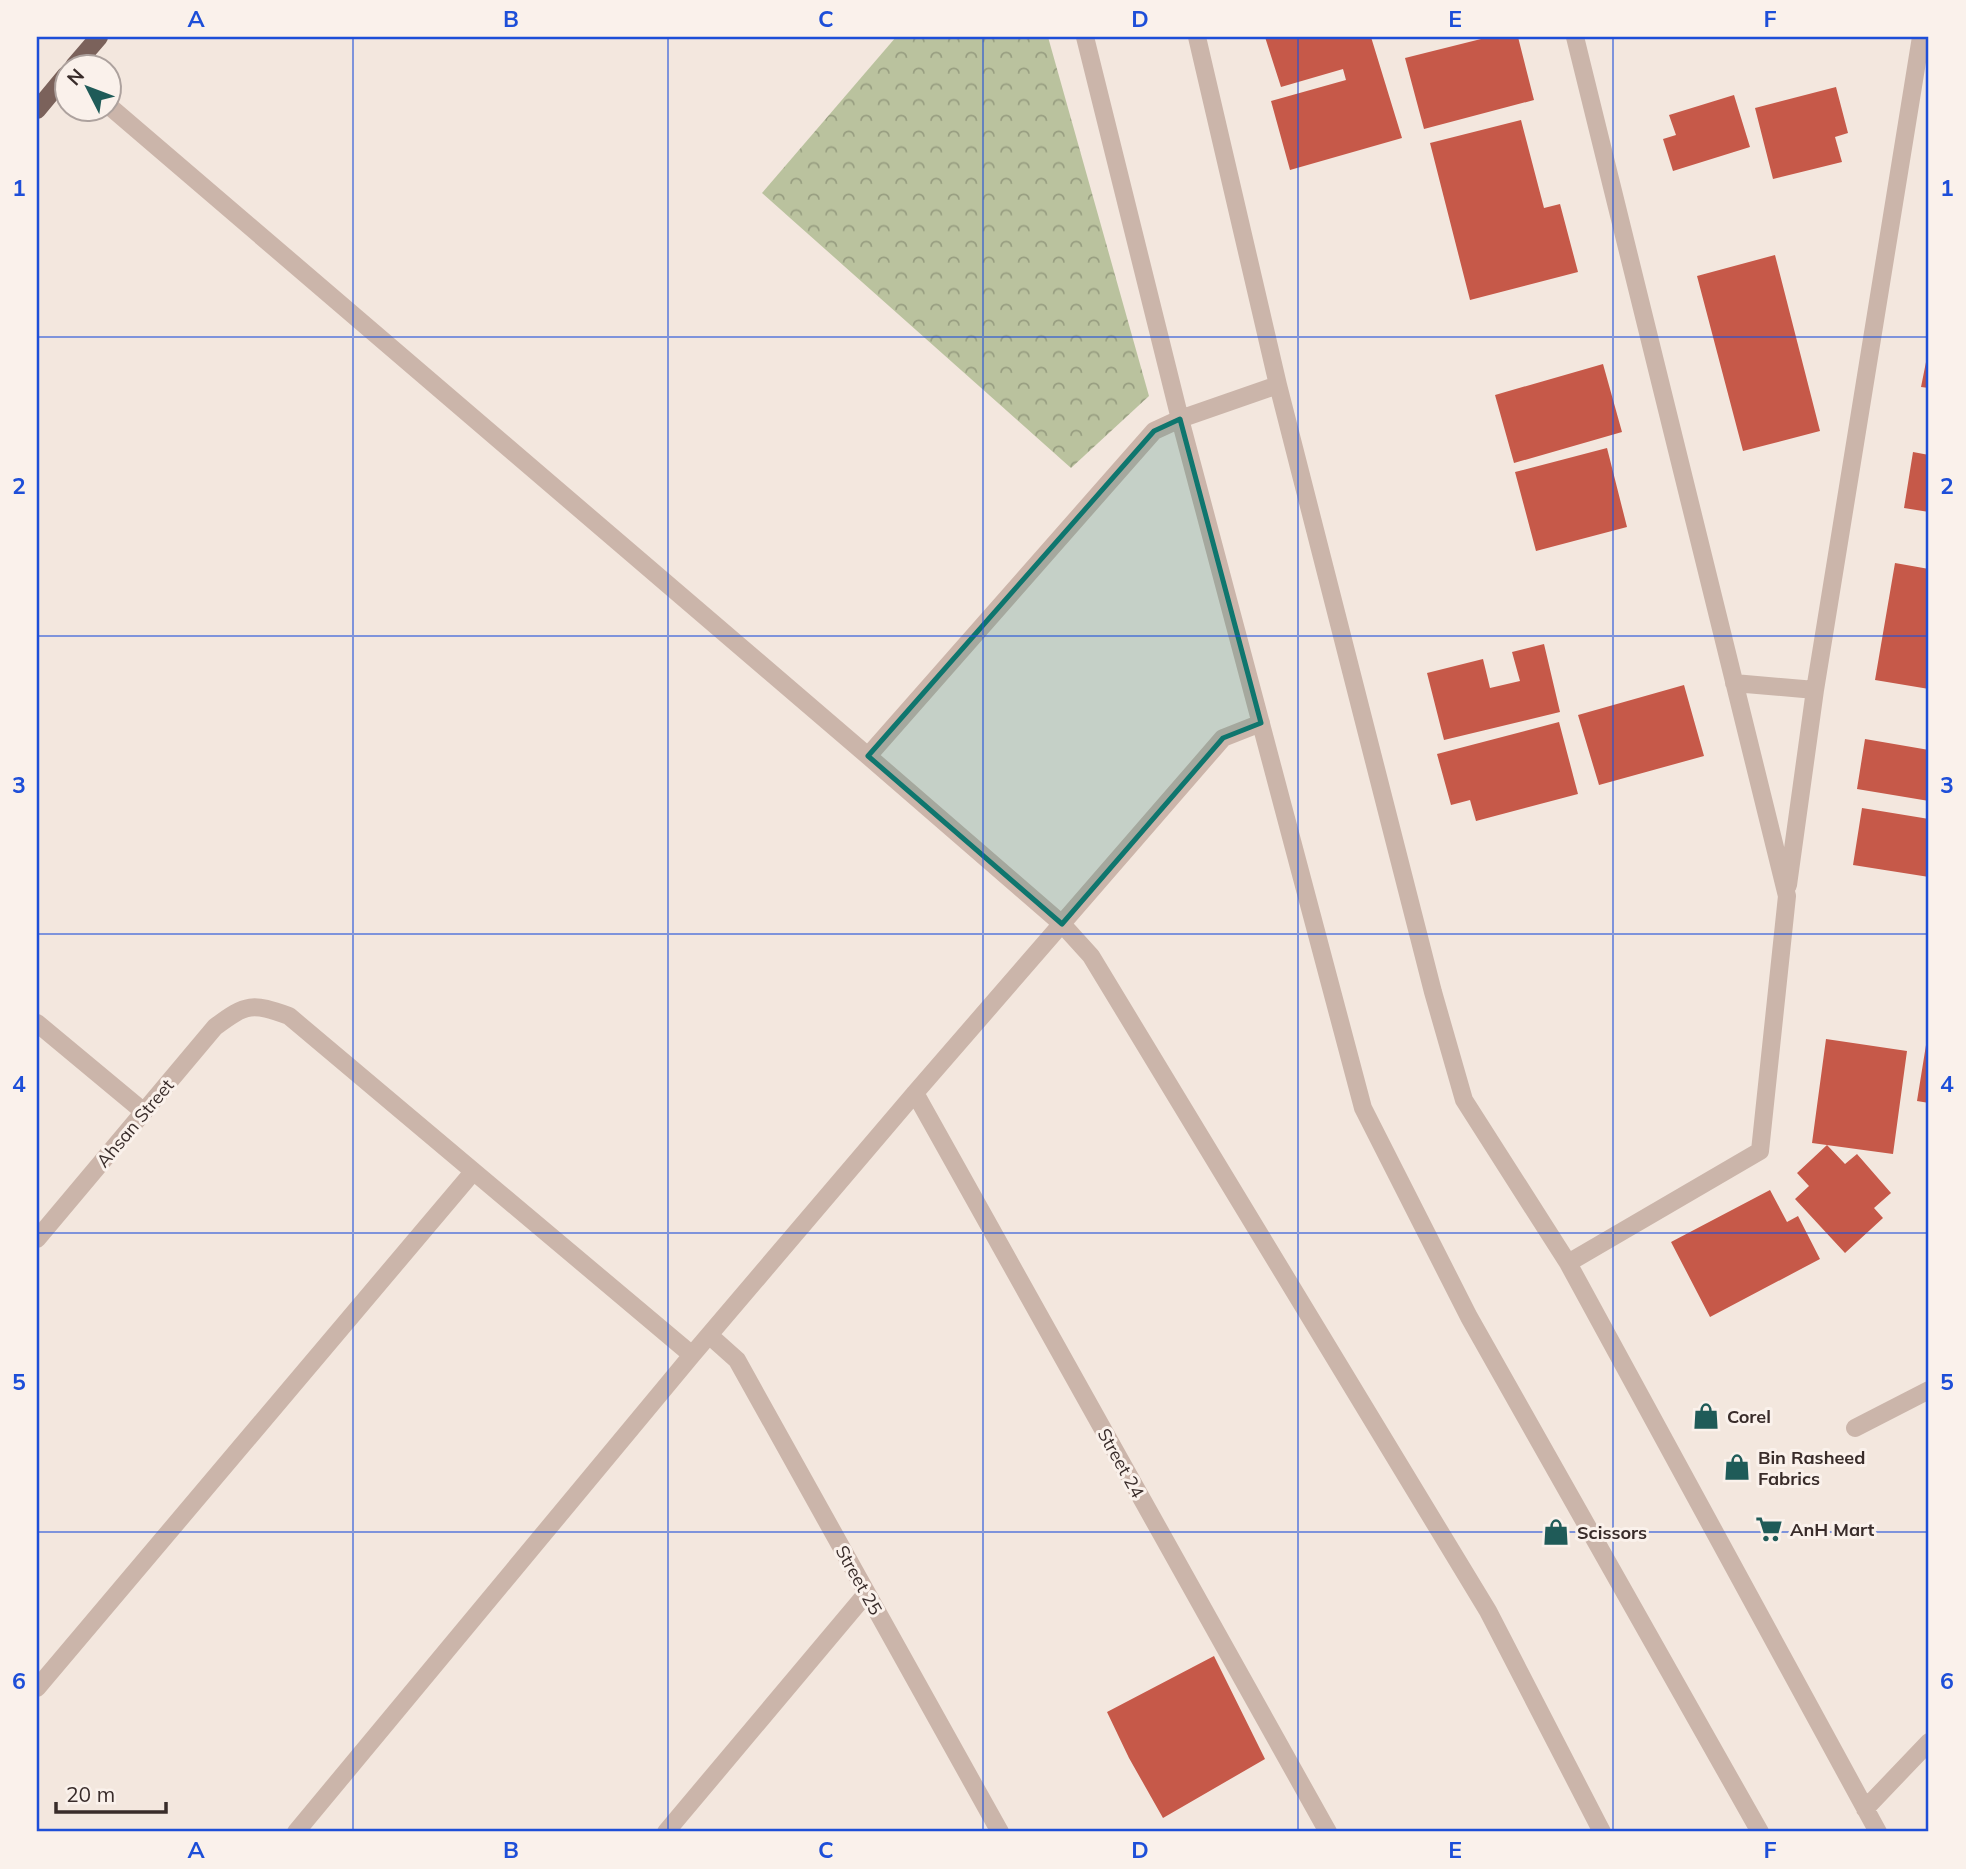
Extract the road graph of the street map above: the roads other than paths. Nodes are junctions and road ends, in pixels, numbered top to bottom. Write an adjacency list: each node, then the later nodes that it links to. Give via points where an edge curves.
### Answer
1 (99, 37): 6 (main road)
2 (1085, 37): 11 (street)
3 (1198, 37): 10 (street)
4 (1575, 37): 12 (street)
5 (1919, 39): 13 (street)
6 (86, 52)
7 (52, 92): 8 (main road)
8 (37, 110)
9 (122, 117): 15 (street)
10 (1278, 385): 11 (street); 23 (street, via 1464,1100)
11 (1180, 419): 14 (street); 15 (street, via 1154,431)
12 (1734, 683): 13 (street); 16 (street)
13 (1815, 690): 16 (street)
14 (1261, 723): 17 (street, via 1223,738); 37 (street, via 1363,1108 1469,1317)
15 (868, 756): 17 (street)
16 (1787, 896): 23 (street, via 1760,1151)
17 (1062, 924): 19 (street); 36 (street, via 1091,956 1488,1611)
18 (37, 1023): 20 (street)
19 (915, 1093): 24 (street); 35 (street, Street 24)
20 (144, 1112): 21 (street, Ahsan Street, via 215,1027 237,1010 262,1006 289,1016); 22 (street, Ahsan Street)
21 (472, 1172): 25 (street); 29 (street)
22 (37, 1239)
23 (1568, 1263): 31 (street)
24 (709, 1335): 25 (street); 28 (street, Street 25, via 737,1360)
25 (692, 1354): 32 (street)
26 (1929, 1391): 27 (street)
27 (1855, 1428)
28 (866, 1594): 33 (street); 34 (street, Street 25)
29 (37, 1688)
30 (1929, 1742): 31 (street)
31 (1865, 1809): 38 (street)
32 (296, 1832)
33 (666, 1832)
34 (1000, 1832)
35 (1328, 1832)
36 (1602, 1832)
37 (1760, 1832)
38 (1878, 1832)

